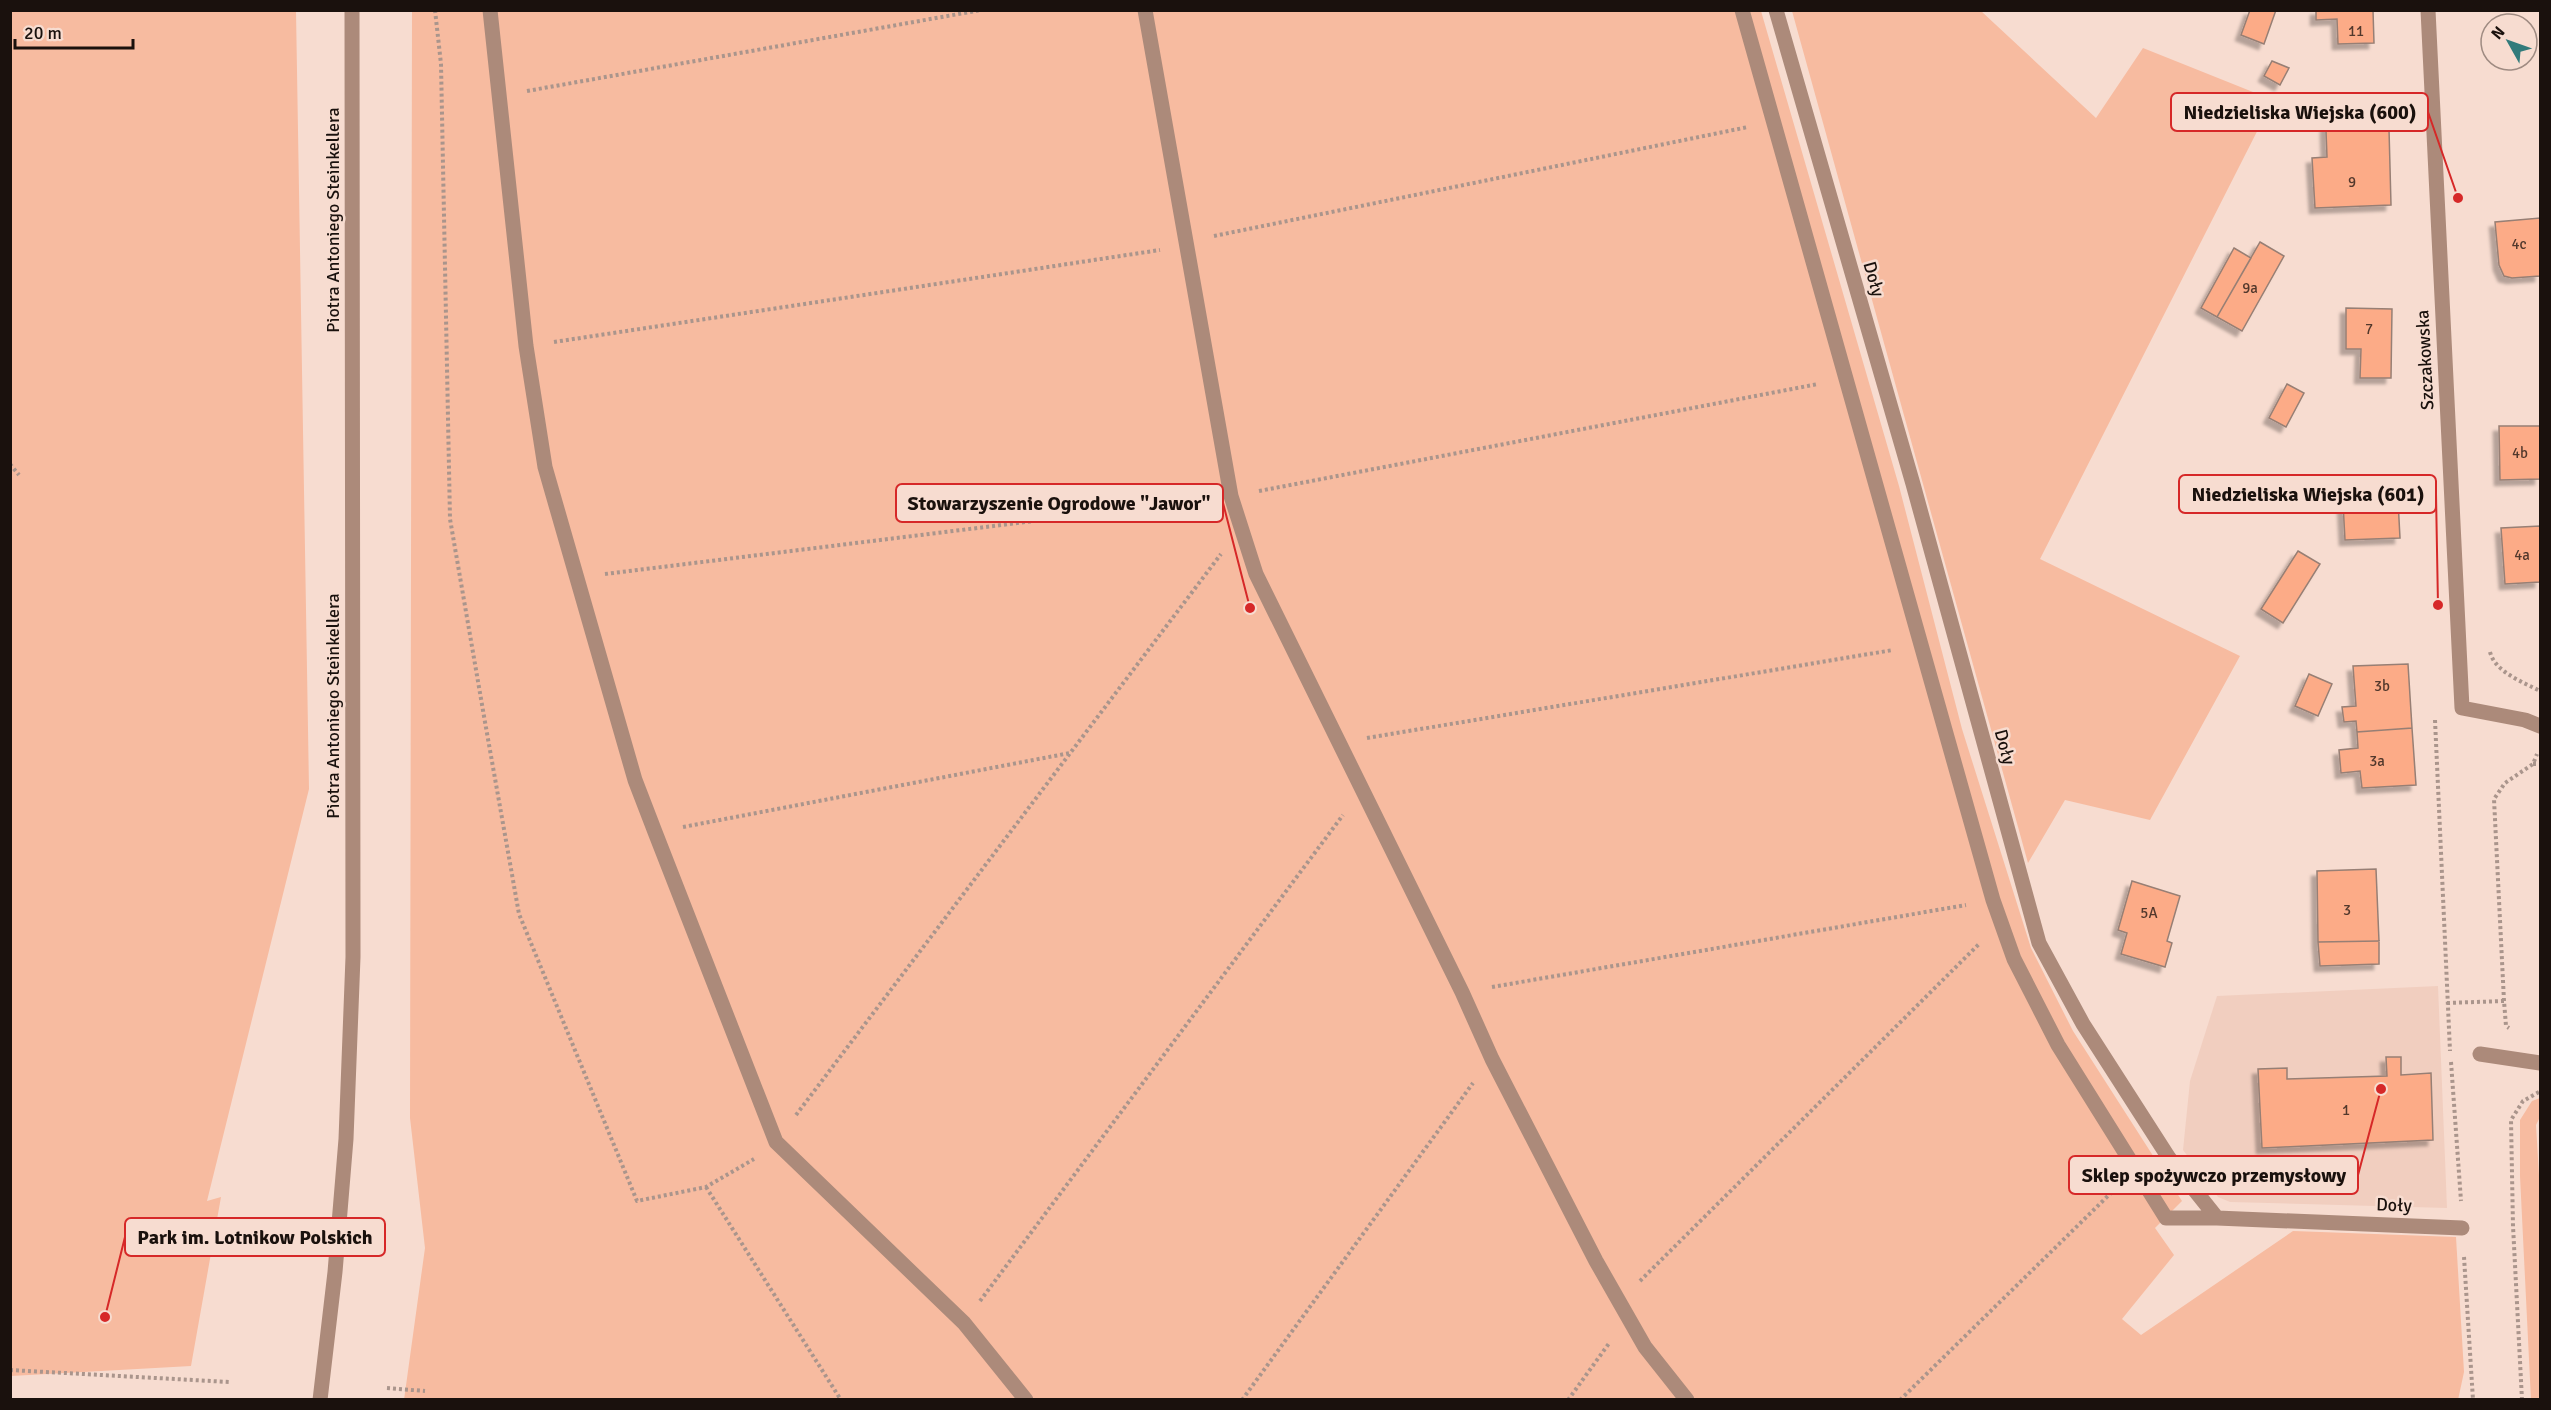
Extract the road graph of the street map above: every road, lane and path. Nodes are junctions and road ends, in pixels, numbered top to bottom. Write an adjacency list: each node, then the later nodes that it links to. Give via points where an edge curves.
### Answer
1 (352, 10): 47 (street, Piotra Antoniego Steinkellera, via 353,957 346,1139)
2 (435, 10): 37 (path, via 441,64 450,519 519,914 637,1201)
3 (490, 10): 9 (street)
4 (981, 10): 9 (path)
5 (1146, 10): 11 (street)
6 (1742, 10): 10 (street)
7 (1776, 10): 38 (street, Doły, via 1913,484 2039,943 2083,1024 2169,1158)
8 (2428, 10): 17 (street, Szczakowska, via 2462,708)
9 (501, 96): 12 (street)
10 (1775, 122): 11 (path); 16 (street)
11 (1185, 242): 12 (path, via 1160,250); 15 (street)
12 (526, 346): 24 (street, via 548,478 631,768)
13 (10, 464): 14 (path)
14 (19, 475)
15 (1240, 530): 18 (street, via 1256,574); 20 (path)
16 (1923, 645): 18 (path); 25 (street)
17 (2541, 726)
18 (1338, 743): 23 (street)
19 (2541, 745): 21 (path)
20 (1071, 753): 24 (path); 35 (path)
21 (2532, 764): 22 (path); 28 (path, via 2505,783 2494,799)
22 (2541, 764)
23 (1362, 790): 27 (street); 42 (path)
24 (655, 832): 35 (street)
25 (1993, 900): 26 (street); 27 (path)
26 (2001, 923): 36 (street, via 2014,959 2058,1045); 40 (path)
27 (1462, 992): 32 (street)
28 (2504, 1001): 29 (path); 30 (path, via 2506,1026)
29 (2447, 1003)
30 (2513, 1030)
31 (2480, 1054): 33 (street)
32 (1492, 1059): 40 (street); 50 (path)
33 (2541, 1063)
34 (2541, 1092): 55 (path, via 2523,1101 2511,1120)
35 (776, 1142): 37 (path); 42 (street)
36 (2135, 1170): 38 (street, via 2166,1218); 53 (path)
37 (706, 1187): 48 (path)
38 (2217, 1218): 39 (street, Doły)
39 (2462, 1227): 54 (path)
40 (1620, 1301): 41 (street)
41 (1628, 1317): 51 (path); 52 (street, via 1645,1347)
42 (964, 1323): 49 (street)
43 (10, 1370): 44 (path)
44 (230, 1382)
45 (387, 1388): 46 (path)
46 (425, 1390)
47 (320, 1400)
48 (841, 1400)
49 (1026, 1400)
50 (1242, 1400)
51 (1568, 1400)
52 (1687, 1400)
53 (1900, 1400)
54 (2473, 1400)
55 (2522, 1400)

